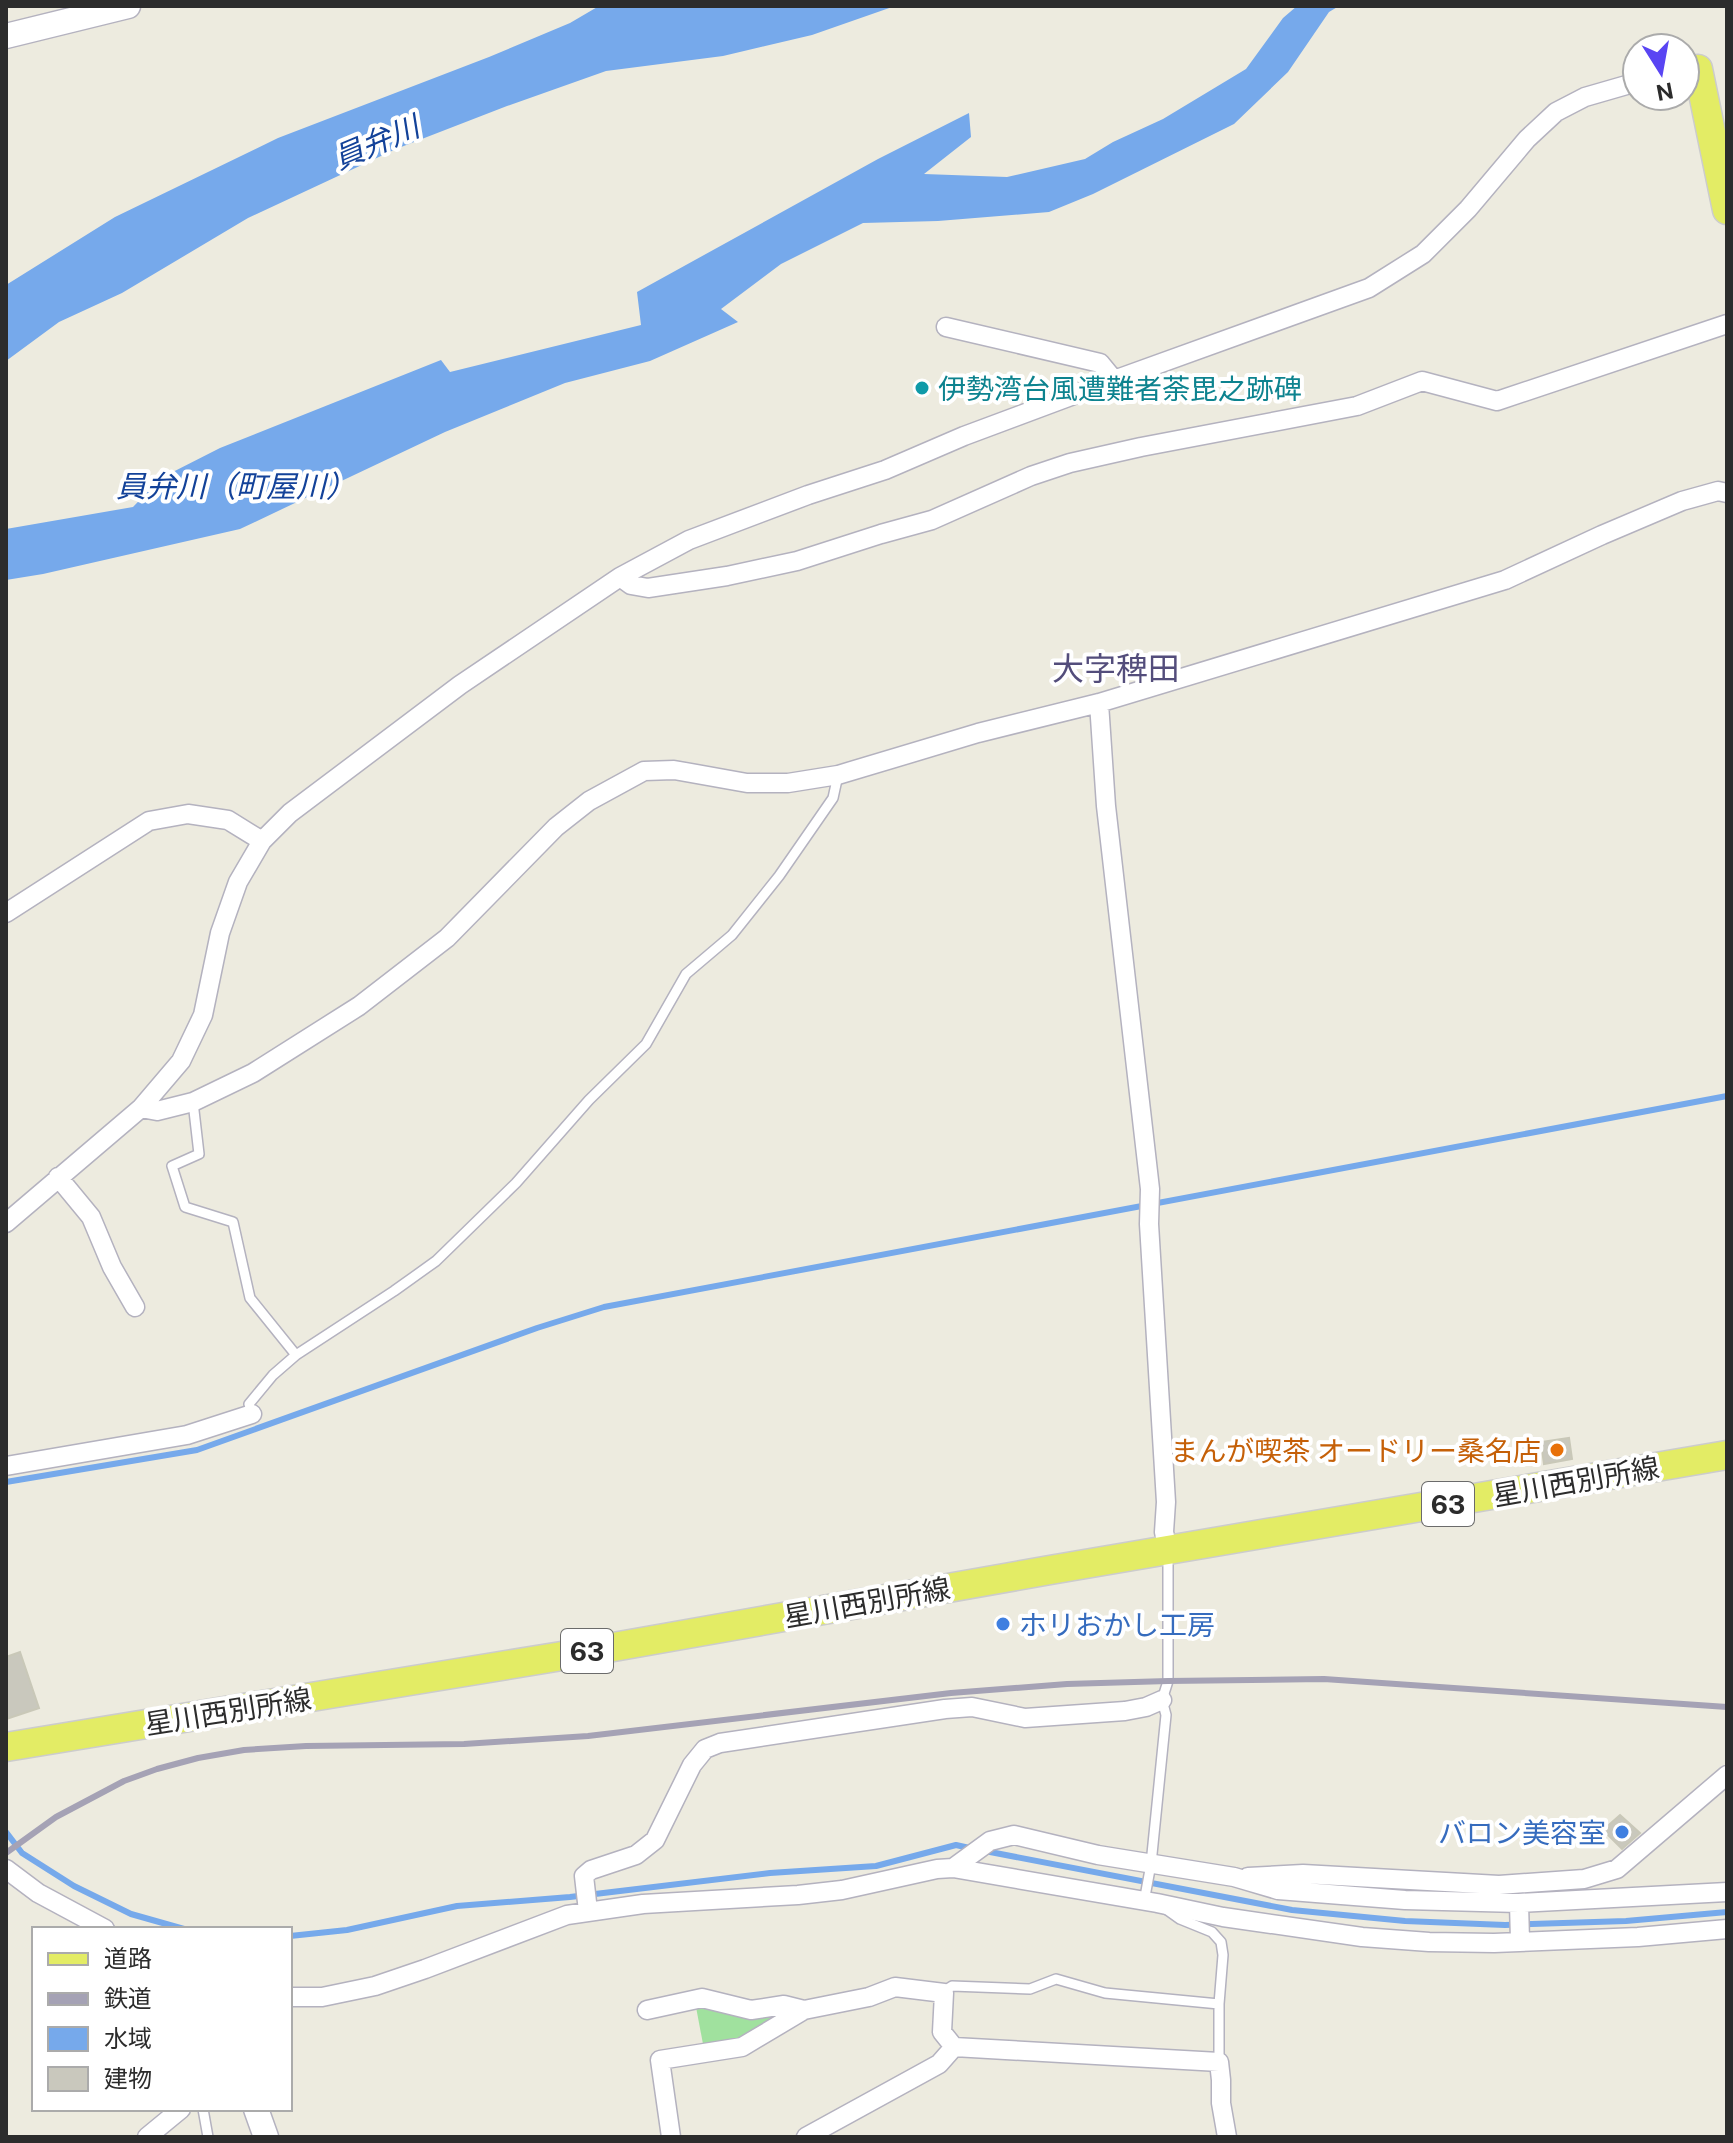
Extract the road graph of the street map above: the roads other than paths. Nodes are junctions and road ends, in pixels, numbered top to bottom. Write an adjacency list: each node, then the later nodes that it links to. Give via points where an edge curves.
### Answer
1 (128, 6): 2 (main road)
2 (6, 36)
3 (1621, 87): 8 (street, via 1556,112 1423,254 1369,288)
4 (1701, 109): 5 (main road)
5 (1727, 210)
6 (1727, 324): 10 (street, via 1497,401 1422,381 1357,406 1070,463 932,520 797,561 648,588)
7 (946, 327): 8 (street, via 1100,363)
8 (1114, 380): 10 (street, via 689,540)
9 (1727, 493): 11 (street, via 1682,501 1505,580)
10 (620, 577): 13 (street, via 460,685 290,813)
11 (1099, 703): 12 (street); 24 (street, via 1150,1194)
12 (838, 775): 15 (street, via 747,783 674,770 644,771 589,801 556,827 447,938 359,1006 253,1073); 20 (lane, via 833,798 779,876 732,935 686,974 646,1044 436,1261)
13 (262, 841): 14 (street, via 228,820 188,814 149,821); 16 (street, via 238,882 220,933 203,1015 181,1061)
14 (6, 913)
15 (193, 1102): 16 (street, via 157,1111); 20 (lane, via 199,1154 172,1166 185,1207 233,1222 250,1298)
16 (141, 1108): 17 (street)
17 (58, 1177): 18 (street); 19 (street, via 91,1217)
18 (6, 1223)
19 (135, 1307)
20 (296, 1355): 21 (lane, via 249,1404)
21 (252, 1414): 23 (street, via 187,1435)
22 (1727, 1455): 24 (main road, 星川西別所線 / 63)
23 (6, 1466)
24 (1168, 1550): 25 (lane, via 1168,1681); 26 (main road, 星川西別所線 / 63)
25 (1162, 1700): 30 (lane, via 1166,1715); 35 (street, via 1125,1711 1025,1718 972,1707 945,1709 720,1743 705,1749 692,1765 655,1840 636,1855 584,1876)
26 (6, 1747)
27 (1727, 1775): 31 (street, via 1617,1869 1584,1879 1499,1885 1303,1874)
28 (958, 1864): 30 (street, via 990,1841 1014,1835); 33 (street); 35 (street, via 798,1895)
29 (6, 1869): 36 (street)
30 (1150, 1869): 31 (street); 33 (lane)
31 (1234, 1877): 34 (street, via 1278,1890)
32 (1727, 1892): 34 (street)
33 (1149, 1898): 38 (street, via 1223,1917 1362,1937 1494,1943); 41 (lane, via 1221,1942)
34 (1520, 1905): 38 (street)
35 (588, 1911): 40 (street, via 375,1986)
36 (101, 1927)
37 (1727, 1929): 38 (street, via 1638,1937)
38 (1520, 1938)
39 (940, 1993): 41 (lane, via 952,1986 1030,1989 1056,1979 1105,1993); 43 (street, via 895,1987); 44 (street, via 942,2032)
40 (292, 1997)
41 (1219, 2004): 45 (lane)
42 (647, 2010): 43 (street, via 702,1998 751,2010 784,2005)
43 (804, 2010): 52 (street, via 742,2047 660,2060)
44 (954, 2047): 45 (street); 53 (street, via 939,2064)
45 (1219, 2062): 54 (street)
46 (179, 2111): 49 (street)
47 (203, 2111): 50 (lane)
48 (257, 2111): 51 (main road)
49 (147, 2137)
50 (208, 2137)
51 (266, 2137)
52 (671, 2137)
53 (806, 2137)
54 (1227, 2137)

